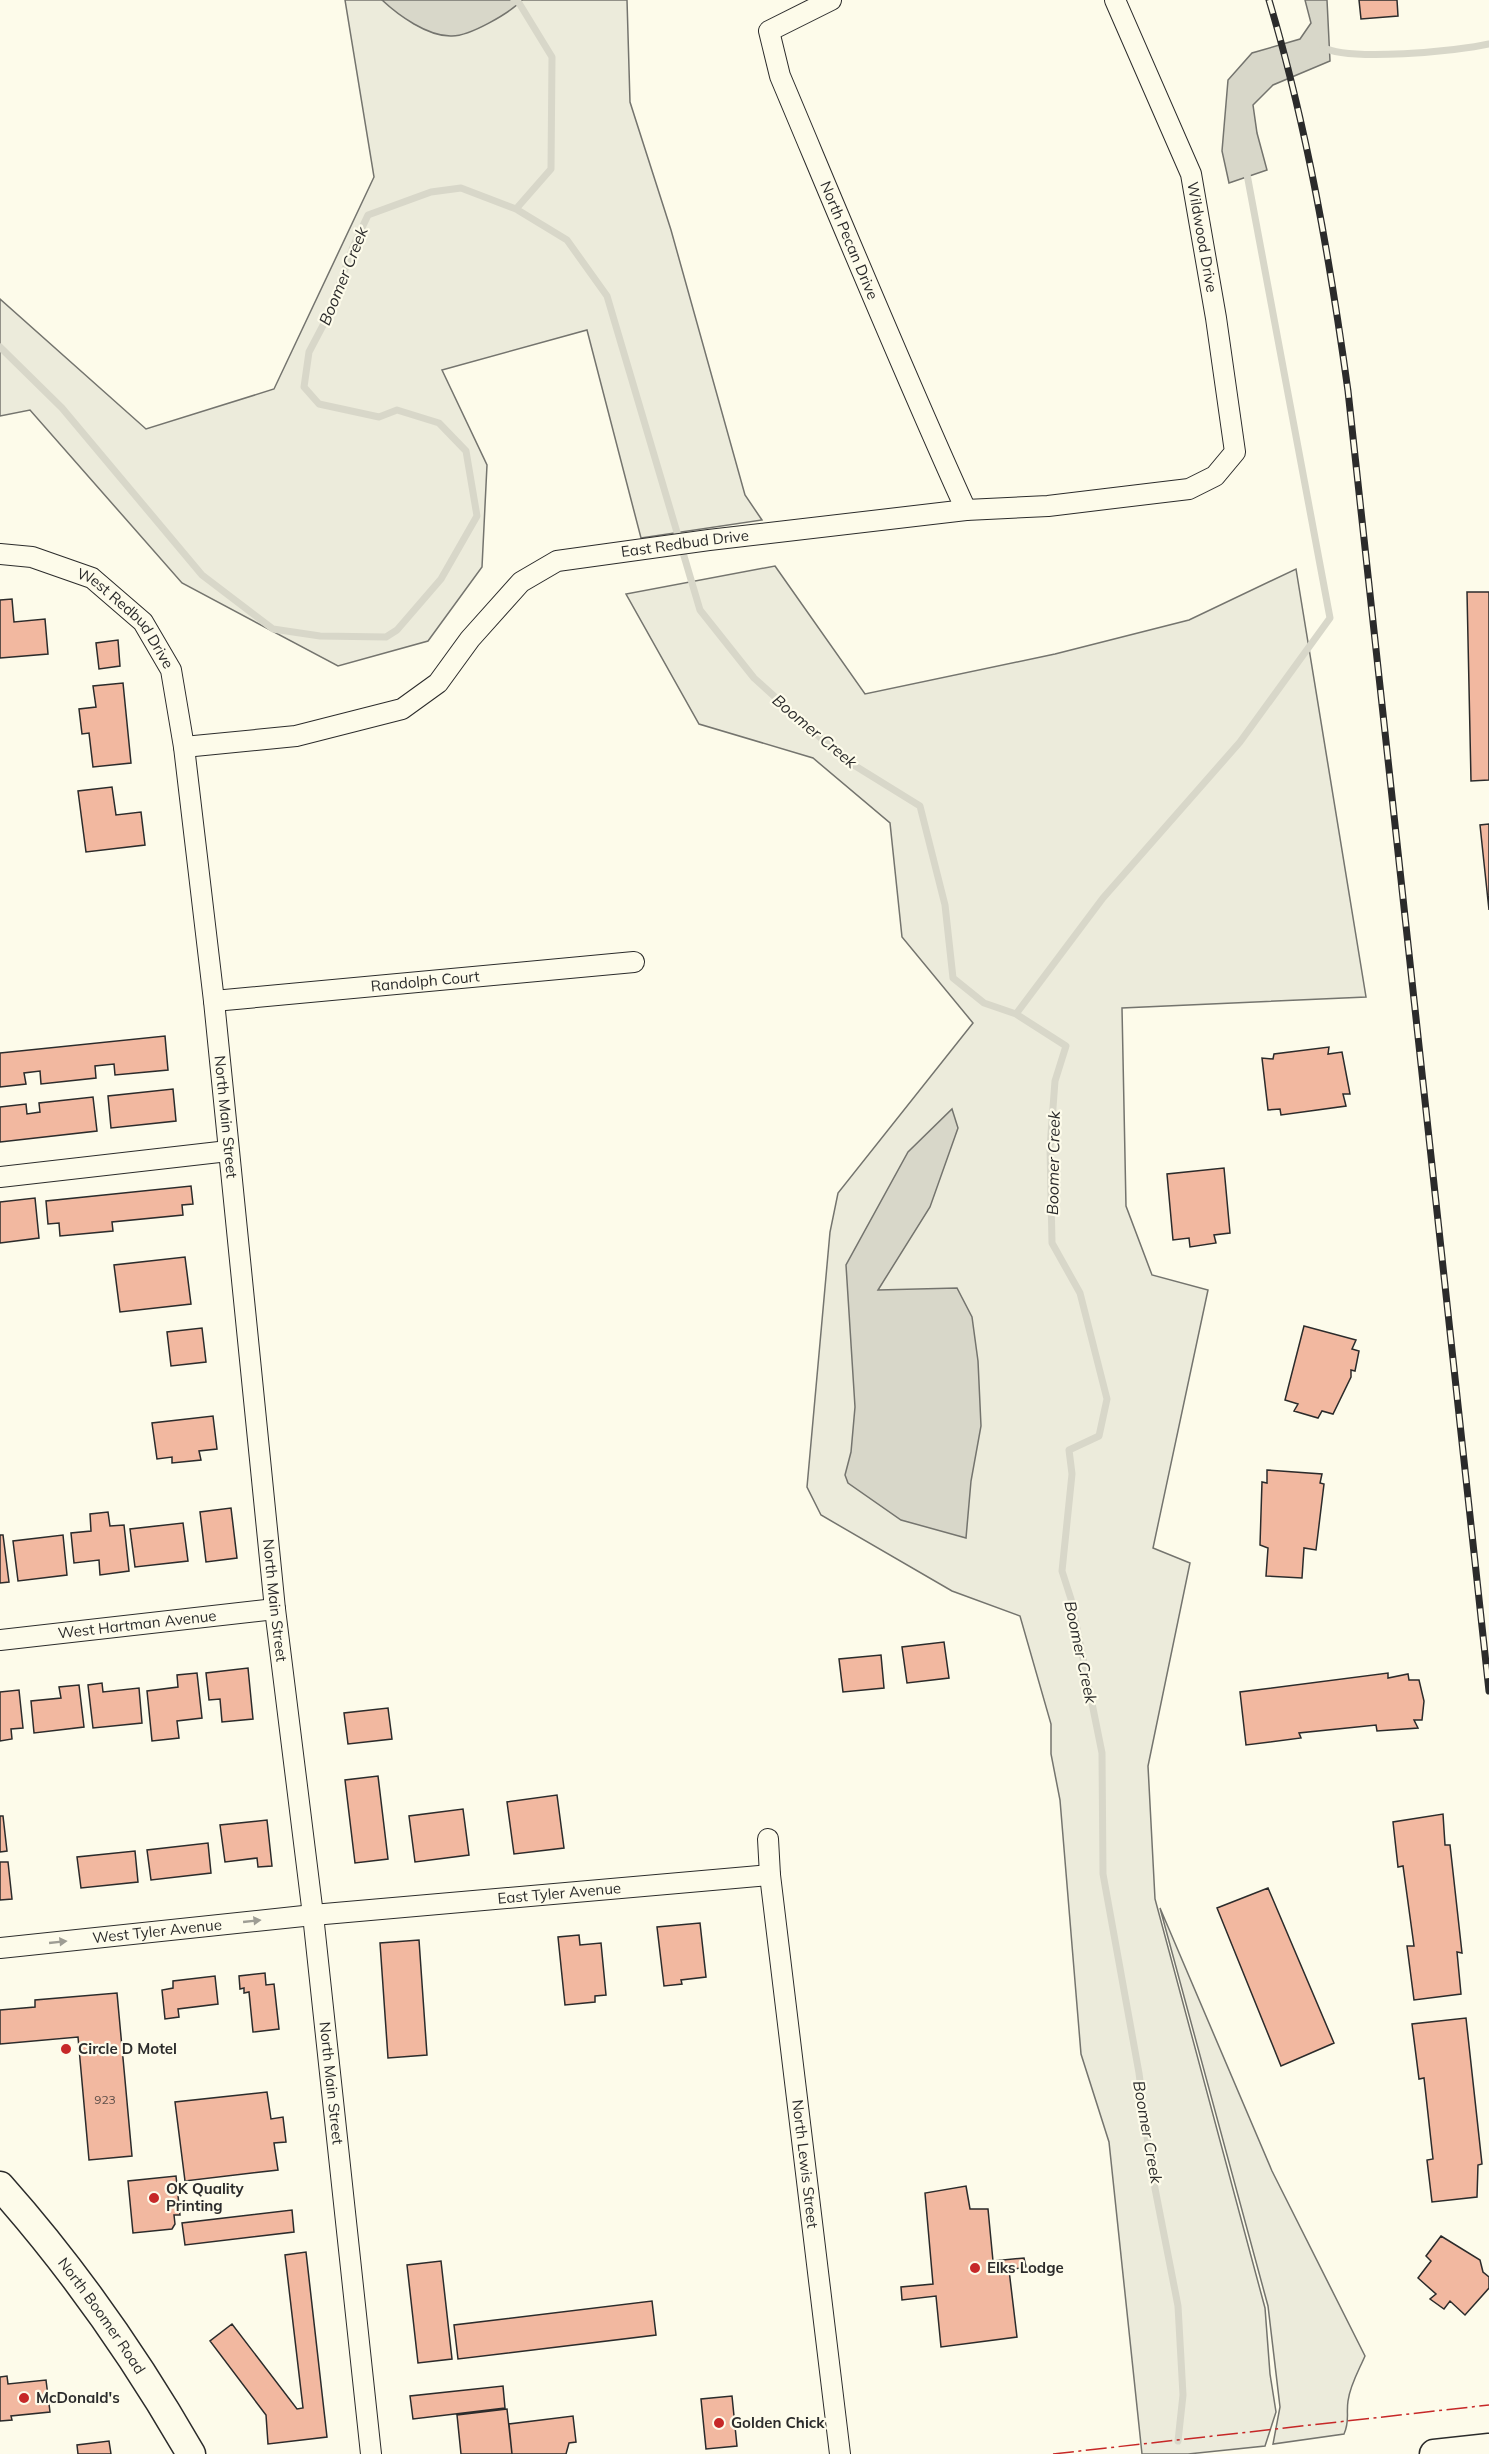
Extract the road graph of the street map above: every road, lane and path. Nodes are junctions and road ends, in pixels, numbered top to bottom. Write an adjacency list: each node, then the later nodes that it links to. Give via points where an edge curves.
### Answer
1 (831, 0): 4 (street, North Pecan Drive, via 769,31 780,76 916,401)
2 (1115, 0): 3 (street, Wildwood Drive, via 1191,174)
3 (1235, 452): 4 (street, East Redbud Drive, via 1215,476 1189,489 1048,506)
4 (966, 510): 6 (street, East Redbud Drive, via 557,561 521,582 438,682 402,709 296,736)
5 (0, 554): 6 (street, West Redbud Drive, via 32,557 92,578 142,622 171,670)
6 (184, 747): 8 (street, North Main Street)
7 (634, 962): 8 (street, Randolph Court)
8 (214, 1001): 9 (street, North Main Street)
9 (228, 1151): 10 (street); 11 (street, North Main Street)
10 (0, 1177)
11 (275, 1609): 12 (street, West Hartman Avenue); 15 (street, North Main Street)
12 (0, 1640)
13 (768, 1839): 14 (street)
14 (770, 1875): 15 (street, East Tyler Avenue); 21 (street, North Lewis Street)
15 (313, 1915): 16 (street, West Tyler Avenue, one-way to 15); 20 (street, North Main Street)
16 (0, 1948)
17 (0, 2186): 19 (main road, North Boomer Road, via 93,2305 158,2397)
18 (1489, 2448): 22 (main road)
19 (191, 2454)
20 (371, 2454)
21 (840, 2454)
22 (1434, 2454)

